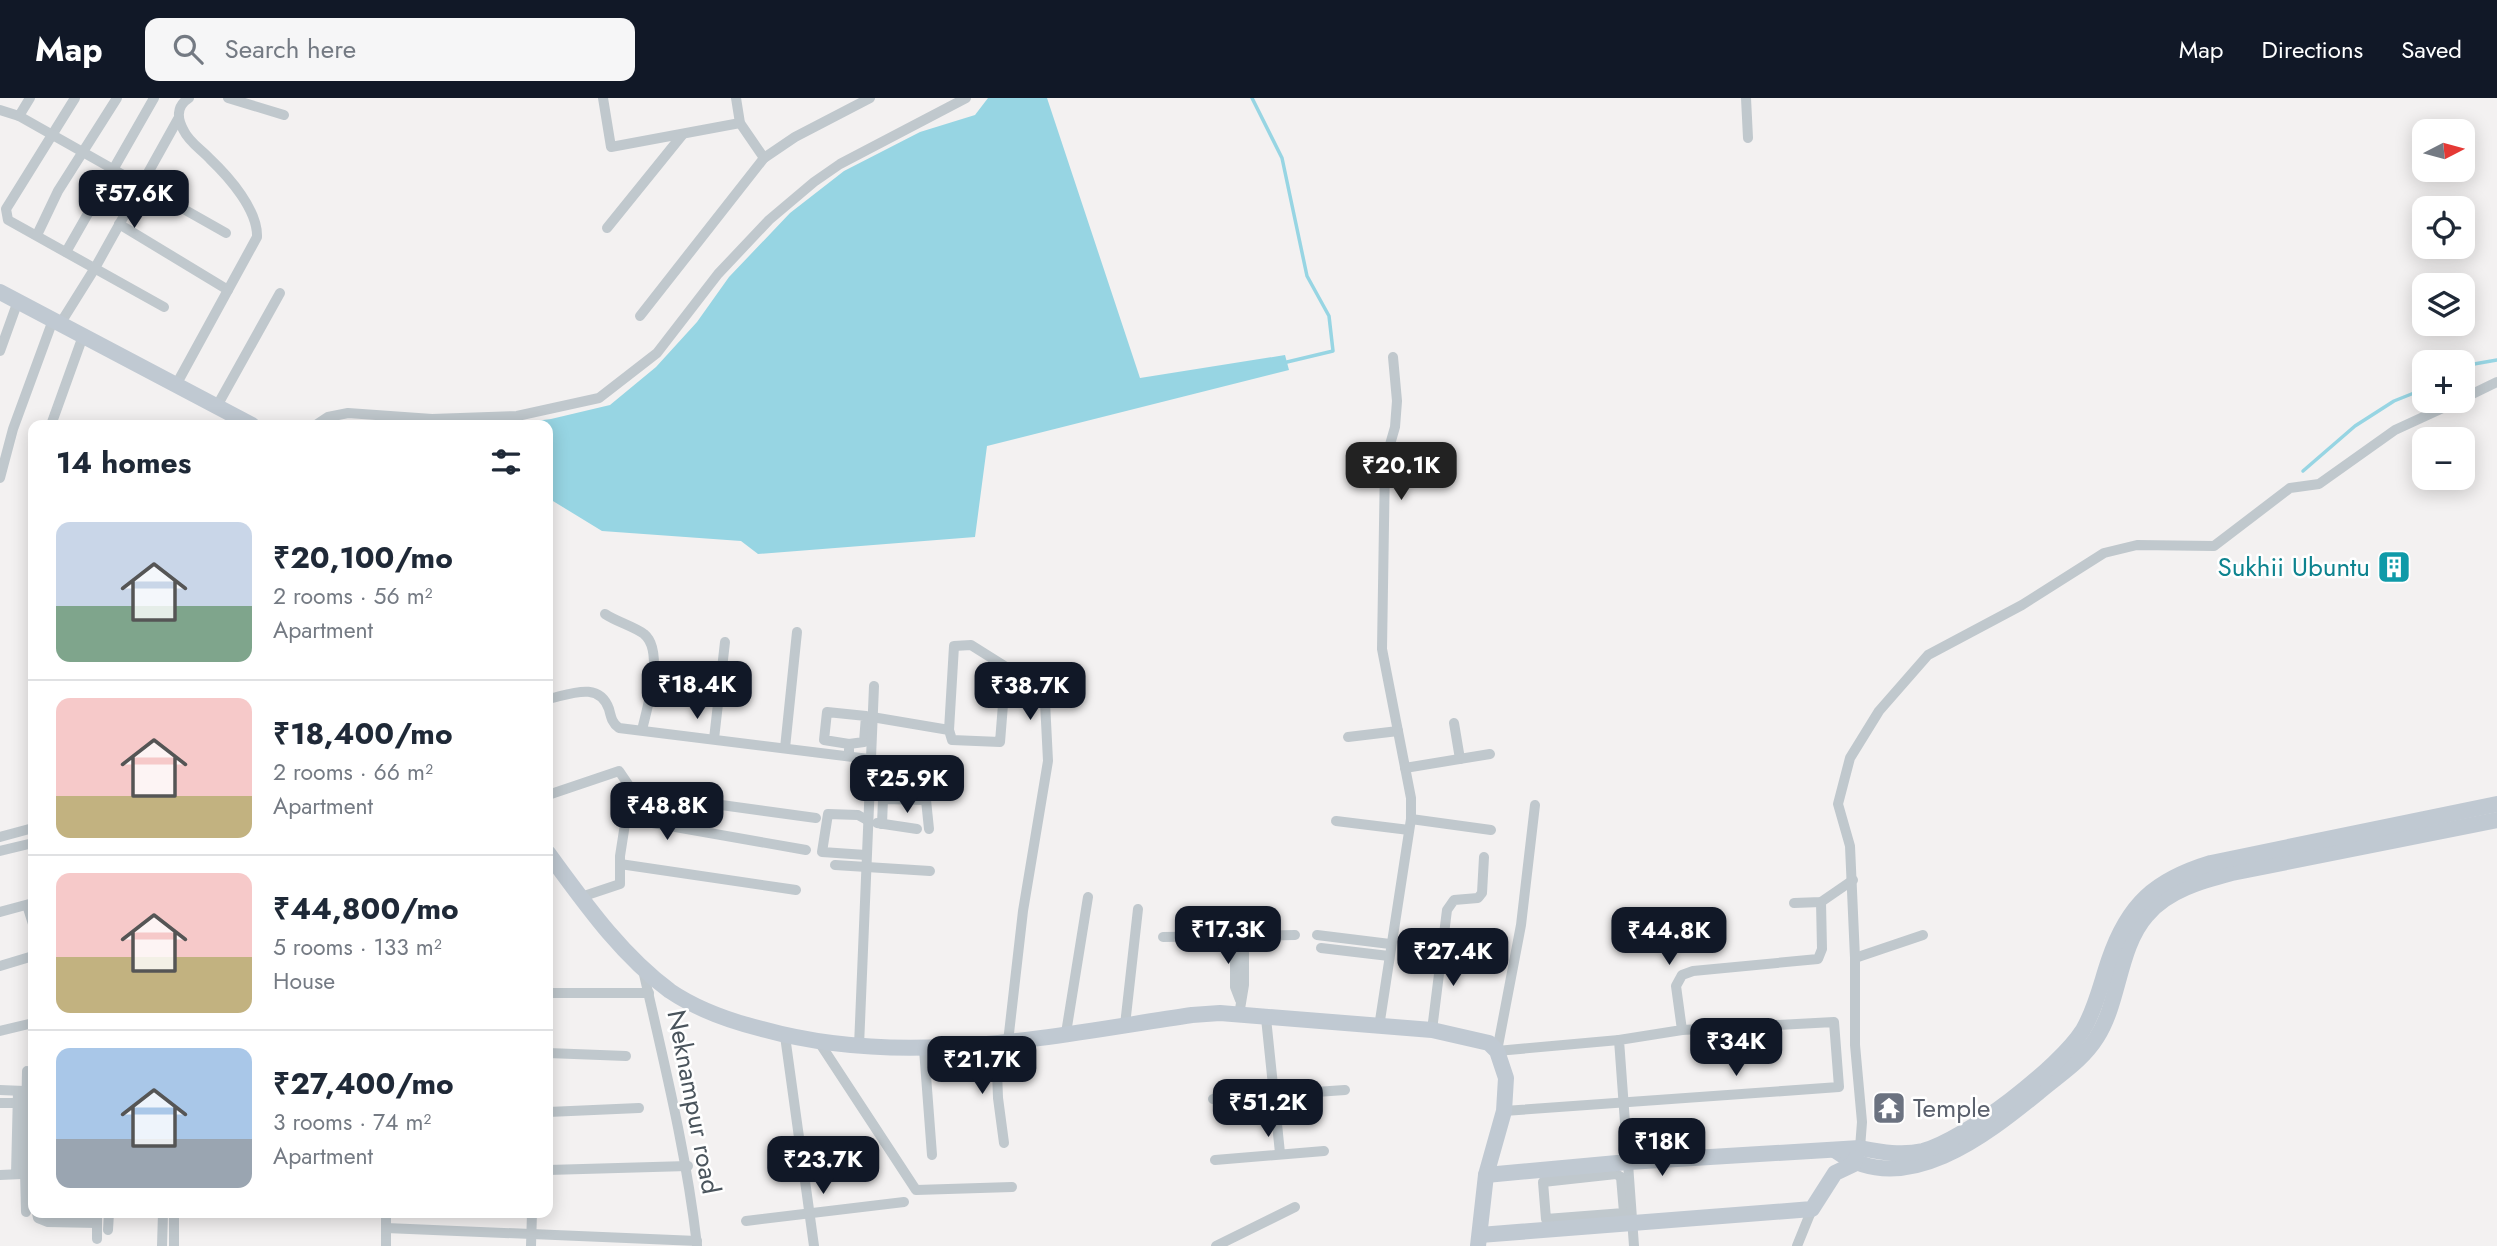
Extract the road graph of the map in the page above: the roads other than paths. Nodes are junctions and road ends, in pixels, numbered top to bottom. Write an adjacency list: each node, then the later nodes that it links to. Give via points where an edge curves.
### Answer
1 (30, 98): 14 (street)
2 (75, 98): 17 (street)
3 (117, 98): 20 (street)
4 (154, 98): 22 (street)
5 (189, 98): 15 (street, via 179,108)
6 (228, 98): 13 (street)
7 (603, 98): 18 (street, via 611,147)
8 (736, 98): 16 (street)
9 (870, 98): 21 (street)
10 (966, 98): 47 (street, via 814,182 769,220 718,274 657,353 599,398 517,416 432,419 348,413)
11 (1746, 98): 19 (street)
12 (0, 110): 14 (street)
13 (284, 115)
14 (19, 116): 17 (street)
15 (178, 119): 23 (street); 30 (street, via 185,134 242,197 257,226 257,237)
16 (740, 123): 18 (street); 21 (street)
17 (53, 134): 20 (street); 27 (street, via 6,209 8,220)
18 (683, 134): 25 (street)
19 (1748, 138)
20 (83, 151): 22 (street); 27 (street)
21 (764, 158): 35 (street)
22 (116, 169): 23 (street); 28 (street)
23 (143, 184): 24 (street); 26 (street)
24 (119, 224): 29 (street); 30 (street)
25 (607, 228)
26 (226, 233)
27 (37, 235): 28 (street)
28 (66, 252): 29 (street)
29 (95, 268): 34 (street); 36 (street)
30 (228, 290): 41 (street)
31 (0, 292): 33 (street)
32 (280, 293): 43 (street)
33 (18, 302): 36 (street); 38 (street)
34 (164, 307)
35 (640, 316)
36 (57, 322): 37 (street); 48 (street, via 13,429)
37 (83, 336): 41 (street); 45 (street)
38 (0, 351)
39 (1393, 358): 59 (street, via 1397,401 1385,462 1382,649)
40 (2497, 382): 42 (street)
41 (176, 384): 43 (street)
42 (2475, 393)
43 (217, 406): 46 (street)
44 (2432, 413): 92 (street, via 2395,430 2319,484 2290,488 2214,546 2137,545 2104,553 2022,605 1928,655 1879,711 1850,758 1838,804 1850,846)
45 (54, 420)
46 (243, 420)
47 (324, 420)
48 (0, 478)
49 (605, 614): 57 (street, via 642,633 654,651)
50 (797, 632): 63 (street)
51 (725, 642): 61 (street)
52 (1044, 682): 126 (street, via 1048,761)
53 (874, 686): 55 (street)
54 (553, 698): 57 (street, via 599,692 613,724)
55 (872, 717): 58 (street); 66 (street)
56 (1454, 723): 67 (street)
57 (642, 730): 61 (street)
58 (949, 730): 58 (street, via 952,740 1002,740 1006,667 971,645 954,646)
59 (1398, 731): 60 (street); 68 (street)
60 (1348, 737)
61 (714, 739): 63 (street)
62 (849, 744): 62 (street, via 824,740 827,712 866,716 864,742); 65 (street)
63 (785, 748): 65 (street)
64 (1490, 754): 67 (street)
65 (849, 756): 66 (street)
66 (869, 759): 69 (street)
67 (1460, 759): 68 (street)
68 (1405, 768): 79 (street)
69 (868, 790): 71 (street); 76 (street)
70 (553, 793): 74 (street, via 619,771 634,793)
71 (939, 796)
72 (2497, 804): 145 (street, via 2279,847 2184,871 2154,889 2124,922 2082,1031 2031,1083 1986,1116 1924,1150 1896,1154)
73 (1535, 805): 129 (street, via 1521,925)
74 (816, 818)
75 (2497, 820): 154 (street, via 2232,873 2199,882 2165,899 2146,916 2132,942 2098,1035 2081,1058 1977,1140 1921,1164 1899,1168)
76 (865, 821): 78 (street); 87 (street); 87 (street, via 858,815 828,814 822,852)
77 (1336, 821): 79 (street)
78 (882, 824): 78 (street, via 923,829 926,800 884,798)
79 (1410, 824): 81 (street); 107 (street)
80 (28, 829): 82 (street)
81 (1491, 830)
82 (0, 836)
83 (28, 844): 85 (street)
84 (806, 850): 89 (street, via 630,820 625,824)
85 (0, 851)
86 (1484, 857): 119 (street, via 1482,893 1478,898 1454,900 1447,909)
87 (863, 859): 90 (street); 91 (street); 127 (street)
88 (553, 860): 94 (street)
89 (620, 864): 93 (street); 94 (street, via 620,884)
90 (835, 865)
91 (930, 871)
92 (1853, 880): 96 (street); 109 (street)
93 (796, 890)
94 (581, 897): 111 (street, via 612,938)
95 (1088, 897): 122 (street)
96 (1821, 902): 97 (street); 120 (street, via 1822,949 1818,958 1682,975 1676,986)
97 (1794, 903)
98 (28, 905): 100 (street)
99 (1138, 909): 117 (street)
100 (0, 912)
101 (1923, 934): 109 (street)
102 (1295, 935): 104 (street)
103 (1317, 935): 107 (street)
104 (1240, 936): 105 (street); 114 (street, via 1235,986)
105 (1163, 937)
106 (1321, 948): 107 (street)
107 (1390, 950): 118 (street)
108 (28, 957): 110 (street)
109 (1855, 958): 145 (street)
110 (0, 965)
111 (643, 967): 113 (street, Neknampur road); 123 (street, via 669,990 715,1015)
112 (553, 993): 113 (street)
113 (649, 993): 155 (street, Neknampur road)
114 (1239, 1007): 115 (street); 117 (street)
115 (1266, 1018): 118 (street); 136 (street)
116 (28, 1024): 121 (street)
117 (1125, 1025): 122 (street)
118 (1380, 1027): 119 (street)
119 (1432, 1030): 129 (street, via 1489,1043)
120 (1682, 1030): 124 (street); 138 (street, via 1834,1022 1839,1087)
121 (0, 1031)
122 (1066, 1033): 126 (street)
123 (785, 1036): 125 (street); 151 (street)
124 (1619, 1040): 129 (street); 138 (street)
125 (818, 1042): 127 (street); 160 (street, via 916,1190)
126 (1002, 1044): 128 (street); 144 (street, via 998,1098)
127 (859, 1046): 128 (street)
128 (924, 1049): 150 (street)
129 (1497, 1051): 142 (street, via 1506,1078)
130 (553, 1053): 131 (street)
131 (626, 1056)
132 (27, 1072): 135 (street)
133 (0, 1090): 135 (street)
134 (1345, 1090): 136 (street)
135 (22, 1091): 140 (street); 157 (street)
136 (1275, 1094): 137 (street); 149 (street)
137 (1213, 1099)
138 (1622, 1101): 142 (street); 153 (street)
139 (0, 1102): 140 (street)
140 (18, 1103): 157 (street)
141 (639, 1108): 143 (street)
142 (1503, 1111): 159 (street)
143 (553, 1112)
144 (1004, 1143)
145 (1860, 1148): 148 (street); 154 (street)
146 (873, 1150): 151 (street)
147 (1324, 1151): 149 (street)
148 (1836, 1151): 153 (street); 154 (street)
149 (1280, 1153): 152 (street)
150 (932, 1155)
151 (802, 1160): 164 (street)
152 (1215, 1160)
153 (1628, 1161): 159 (street); 173 (street)
154 (1854, 1164): 163 (street, via 1835,1173)
155 (688, 1166): 156 (street); 179 (street, Neknampur road)
156 (553, 1170)
157 (25, 1172): 158 (street)
158 (0, 1175)
159 (1486, 1175): 178 (street)
160 (1012, 1186)
161 (904, 1202): 164 (street)
162 (1295, 1208): 184 (street)
163 (1812, 1209): 173 (street); 186 (street)
164 (810, 1214): 172 (street); 183 (street)
165 (39, 1218): 166 (street)
166 (97, 1218): 176 (street)
167 (108, 1218): 175 (street)
168 (163, 1218): 180 (street)
169 (174, 1218): 181 (street)
170 (386, 1218): 174 (street)
171 (532, 1218): 177 (street)
172 (746, 1221)
173 (1627, 1221): 173 (street, via 1621,1177 1616,1174 1543,1182 1546,1219); 178 (street); 185 (street)
174 (386, 1228): 177 (street); 182 (street)
175 (108, 1230)
176 (97, 1239)
177 (531, 1241): 179 (street)
178 (1479, 1241)
179 (697, 1243)
180 (163, 1246)
181 (174, 1246)
182 (386, 1246)
183 (814, 1246)
184 (1216, 1246)
185 (1634, 1246)
186 (1797, 1246)

